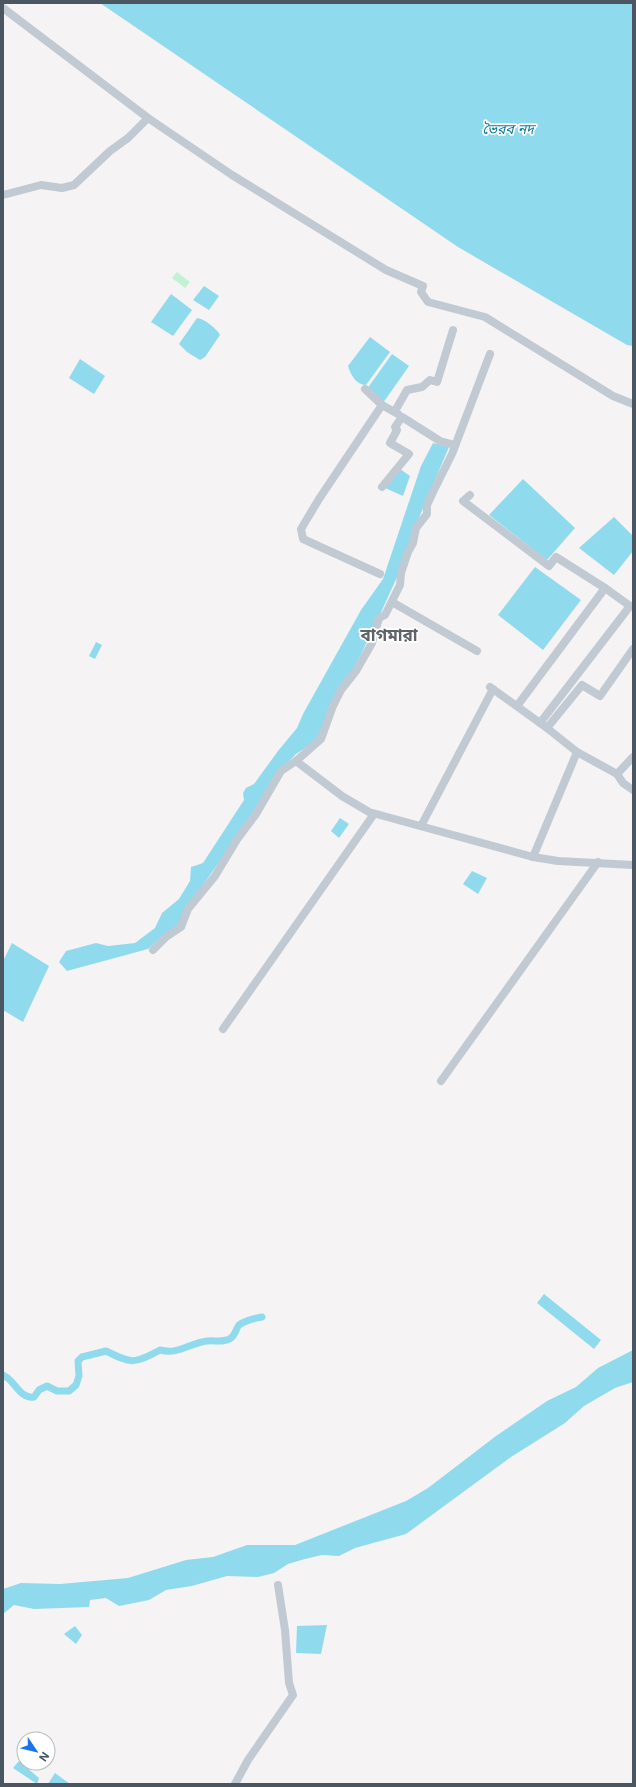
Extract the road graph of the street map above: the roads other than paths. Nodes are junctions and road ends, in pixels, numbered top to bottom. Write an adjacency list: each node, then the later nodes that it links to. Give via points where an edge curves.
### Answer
1 (3, 8): 2 (street)
2 (148, 118): 3 (street, via 74,185 62,188 41,184); 7 (street, via 232,175 386,270 423,286 421,292 428,302 485,317 613,396)
3 (3, 195)
4 (453, 330): 9 (street, via 437,382 430,380 422,387 407,390)
5 (490, 354): 11 (street)
6 (365, 389): 8 (street)
7 (633, 404)
8 (382, 405): 9 (street); 14 (street, via 301,529 303,539)
9 (395, 411): 10 (street)
10 (402, 417): 11 (street, via 440,441); 12 (street, via 390,442 409,454)
11 (455, 445): 16 (street, via 427,505 427,514 416,528 401,573 400,585)
12 (382, 487)
13 (470, 495): 15 (street, via 463,501 549,566 556,557)
14 (380, 574)
15 (605, 588): 19 (street); 20 (street, via 630,606)
16 (392, 602): 18 (street); 24 (street, via 385,615 379,618 372,643 356,671 341,690 321,739)
17 (633, 649): 21 (street, via 600,696 582,684)
18 (477, 651)
19 (517, 706): 20 (street); 28 (street, via 491,688)
20 (540, 723): 21 (street)
21 (547, 728): 22 (street)
22 (577, 752): 25 (street); 29 (street)
23 (633, 757): 25 (street)
24 (296, 760): 27 (street, via 342,796); 32 (street, via 276,778 256,814 215,876 188,909 181,927 166,936)
25 (617, 774): 26 (street, via 623,783)
26 (633, 790)
27 (374, 814): 28 (street); 33 (street)
28 (421, 826): 29 (street)
29 (533, 857): 30 (street)
30 (598, 862): 31 (street); 34 (street)
31 (633, 865)
32 (153, 950)
33 (224, 1029)
34 (441, 1081)
35 (278, 1584): 36 (street, via 289,1684 293,1695 248,1760)
36 (235, 1784)

